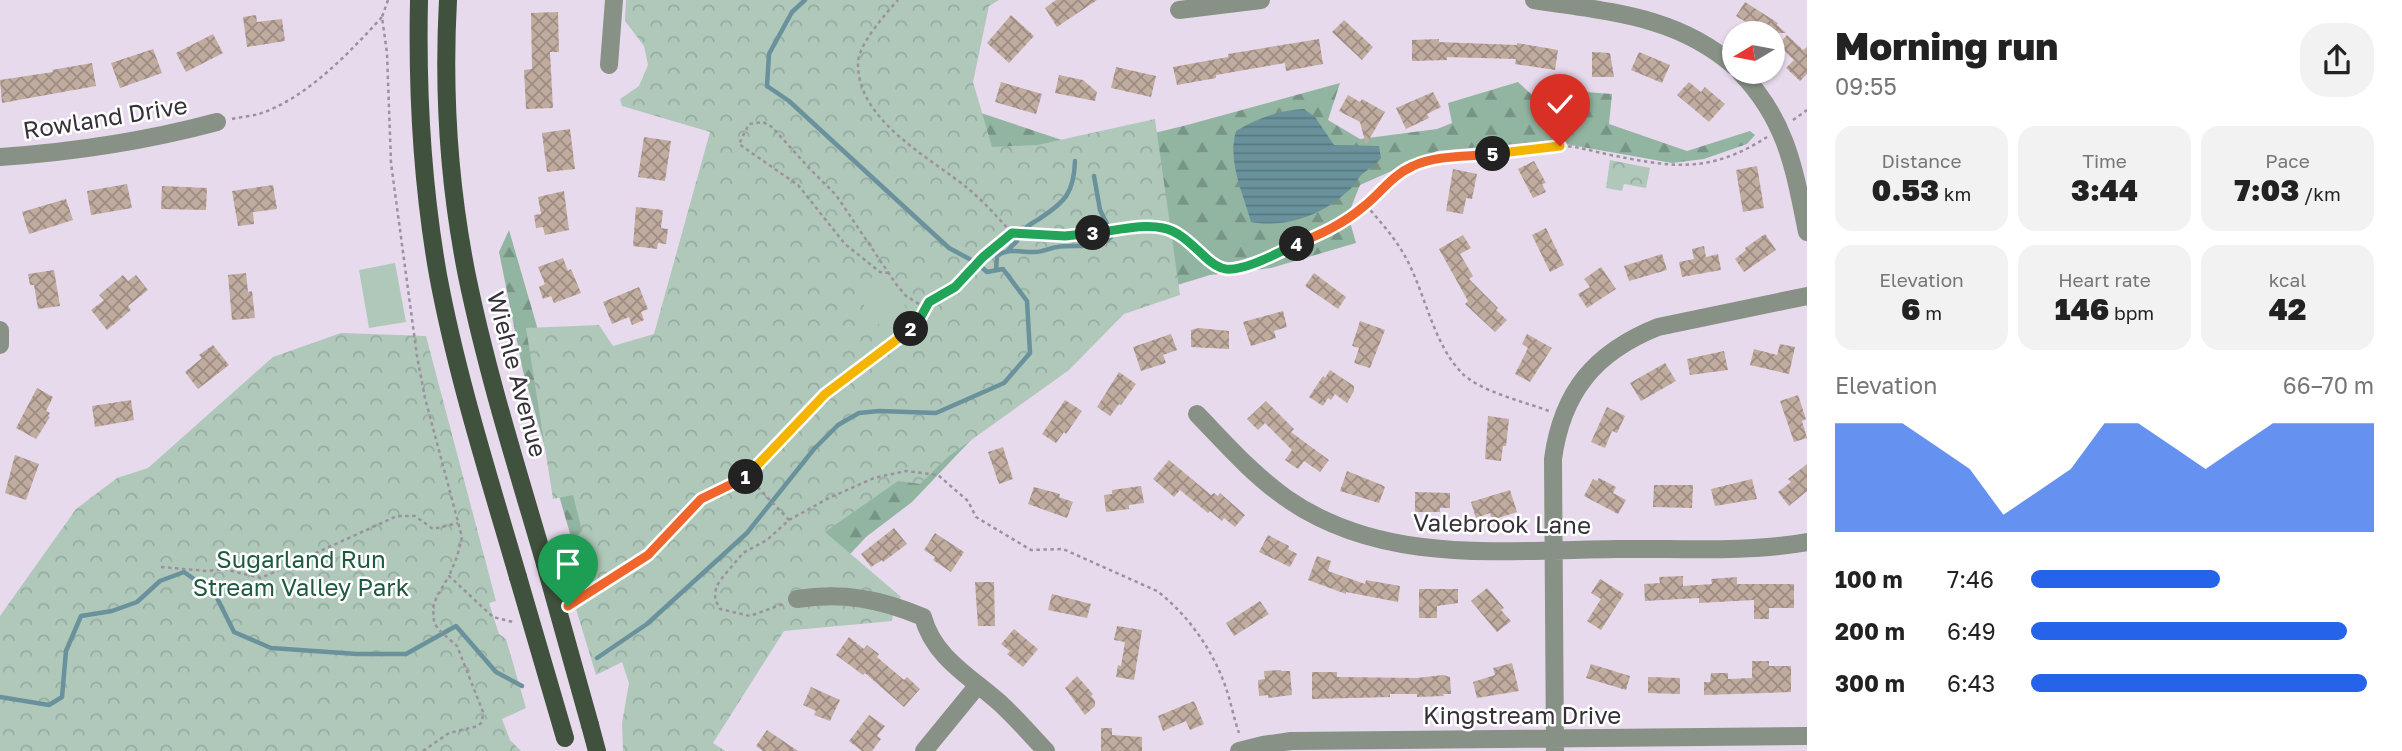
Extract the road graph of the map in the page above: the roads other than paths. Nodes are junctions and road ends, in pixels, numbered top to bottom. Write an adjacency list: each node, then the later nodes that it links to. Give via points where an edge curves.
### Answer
1 (419, 0): 22 (main road, bridge, via 421,126 438,275 470,408)
2 (448, 0): 25 (main road, Wiehle Avenue, bridge, via 450,140 467,273 495,393)
3 (614, 0): 8 (street)
4 (1261, 0): 6 (street)
5 (1534, 0): 7 (street, via 1629,15 1672,27)
6 (1179, 10)
7 (1722, 57)
8 (609, 65)
9 (1750, 84): 12 (street, via 1764,101 1793,161)
10 (217, 122): 11 (street, Rowland Drive, via 110,145)
11 (0, 157)
12 (1807, 232)
13 (1807, 296): 18 (street, via 1658,327 1608,354 1583,378 1562,416 1553,459)
14 (0, 330): 15 (street)
15 (0, 345)
16 (1197, 414): 18 (street, Valebrook Lane, via 1261,479 1343,528 1406,546 1440,550)
17 (1807, 542): 18 (street, Valebrook Lane, via 1760,547)
18 (1553, 550): 23 (street)
19 (797, 599): 20 (street, via 856,597 892,604 923,617 935,646)
20 (978, 685): 26 (street); 27 (street)
21 (1807, 736): 23 (street, Kingstream Drive)
22 (566, 744)
23 (1555, 745): 24 (street, Kingstream Drive, via 1292,741)
24 (1242, 750)
25 (597, 751)
26 (924, 751)
27 (1046, 751)

